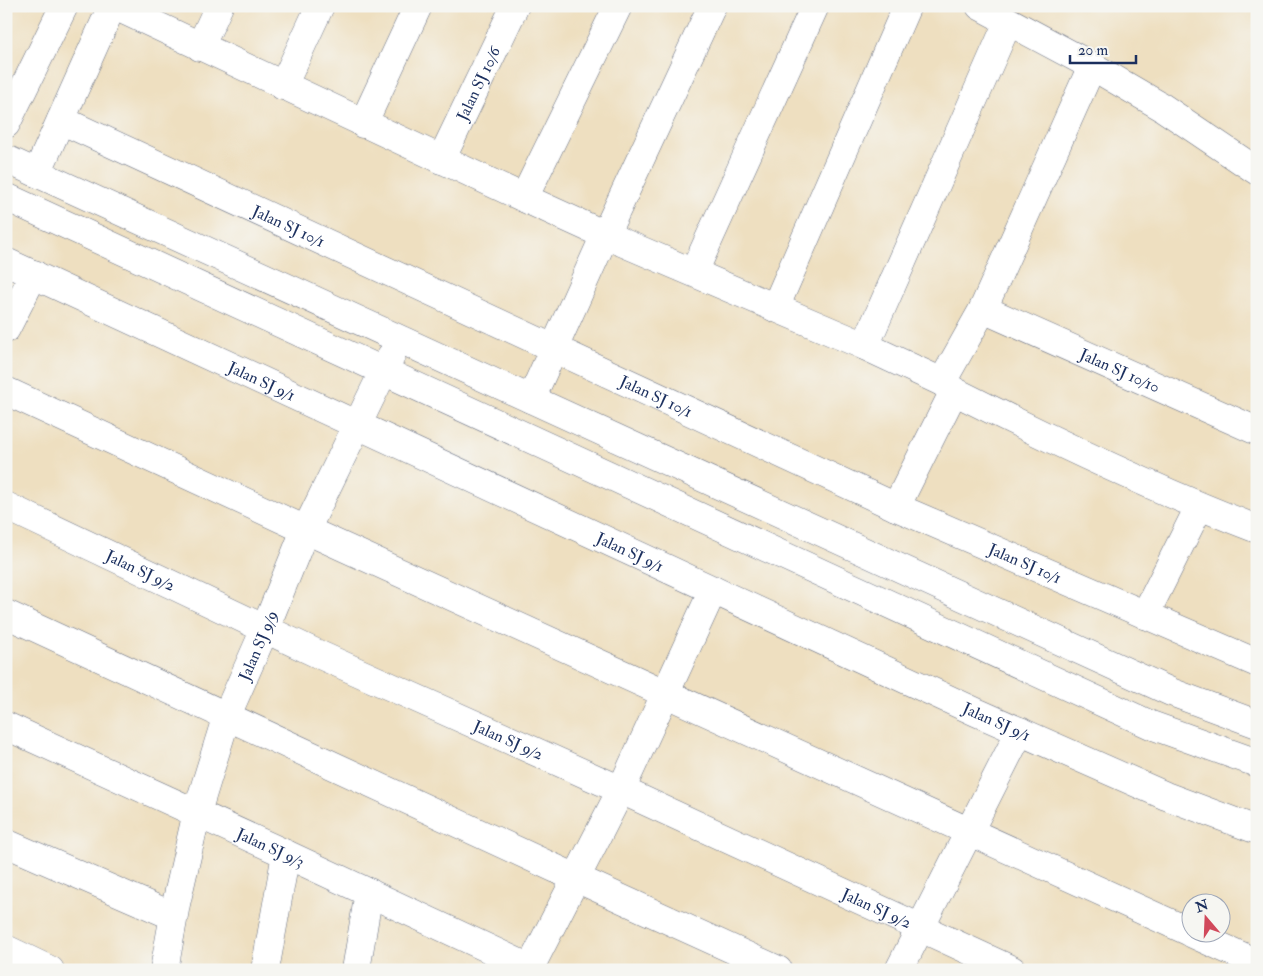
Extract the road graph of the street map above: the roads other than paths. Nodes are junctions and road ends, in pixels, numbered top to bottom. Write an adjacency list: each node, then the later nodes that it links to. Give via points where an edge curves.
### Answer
1 (64, 6): 16 (street)
2 (113, 6): 13 (street); 17 (street)
3 (219, 6): 13 (street)
4 (320, 6): 15 (street)
5 (418, 6): 18 (street)
6 (515, 6): 20 (street, Jalan SJ 10/6)
7 (618, 6): 24 (street)
8 (712, 6): 25 (street)
9 (816, 6): 27 (street)
10 (907, 6): 29 (street)
11 (980, 6): 12 (street)
12 (1008, 22): 14 (street); 33 (street)
13 (200, 47): 15 (street)
14 (1092, 66): 21 (street, via 1162,107); 30 (street)
15 (283, 86): 18 (street)
16 (9, 110)
17 (61, 120): 22 (street); 34 (street, Jalan SJ 10/1)
18 (363, 124): 20 (street)
19 (6, 159): 22 (street)
20 (441, 160): 24 (street)
21 (1257, 171)
22 (37, 173): 32 (street)
23 (6, 197): 35 (street)
24 (524, 198): 25 (street)
25 (605, 235): 27 (street); 34 (street)
26 (6, 262): 28 (street, Jalan SJ 9/1)
27 (694, 272): 29 (street)
28 (34, 274): 31 (street); 39 (street, Jalan SJ 9/1)
29 (775, 308): 33 (street)
30 (983, 309): 36 (street); 40 (street, Jalan SJ 10/10)
31 (6, 329)
32 (400, 339): 35 (street, Jalan SJ 9/9); 38 (street)
33 (864, 346): 36 (street)
34 (554, 348): 38 (street); 42 (street, Jalan SJ 10/1)
35 (382, 371): 39 (street, Jalan SJ 9/9); 56 (street, via 1150,725)
36 (948, 386): 42 (street); 43 (street, via 1046,438)
37 (6, 391): 45 (street)
38 (531, 399): 53 (street, via 1171,692)
39 (356, 424): 45 (street, Jalan SJ 9/9); 46 (street, Jalan SJ 9/1)
40 (1257, 431)
41 (6, 506): 49 (street, Jalan SJ 9/2)
42 (896, 507): 48 (street, Jalan SJ 10/1)
43 (1199, 507): 44 (street); 48 (street)
44 (1257, 529)
45 (306, 530): 49 (street, Jalan SJ 9/9); 51 (street)
46 (714, 590): 51 (street); 55 (street, Jalan SJ 9/1)
47 (6, 614): 52 (street)
48 (1145, 615): 50 (street, Jalan SJ 10/1)
49 (265, 629): 52 (street, Jalan SJ 9/9); 57 (street, Jalan SJ 9/2)
50 (1257, 663)
51 (666, 693): 57 (street); 60 (street)
52 (227, 715): 58 (street, Jalan SJ 9/9); 63 (street)
53 (1257, 724)
54 (6, 726): 58 (street, Jalan SJ 9/3)
55 (1020, 731): 59 (street, Jalan SJ 9/1, via 1166,796); 60 (street)
56 (1257, 763)
57 (621, 790): 63 (street); 66 (street, Jalan SJ 9/2)
58 (197, 812): 62 (street, Jalan SJ 9/3); 65 (street, Jalan SJ 9/9)
59 (1257, 830)
60 (970, 832): 66 (street); 67 (street)
61 (6, 843): 65 (street)
62 (286, 854): 64 (street, Jalan SJ 9/3); 74 (street)
63 (576, 878): 71 (street); 76 (street)
64 (369, 892): 71 (street, Jalan SJ 9/3); 75 (street)
65 (173, 916): 73 (street, Jalan SJ 9/9)
66 (921, 928): 77 (street); 78 (street, Jalan SJ 9/2)
67 (1180, 928)
68 (1216, 944): 70 (street)
69 (6, 949): 72 (street)
70 (1257, 963)
71 (532, 969)
72 (50, 970)
73 (164, 970)
74 (265, 970)
75 (356, 970)
76 (778, 970)
77 (899, 970)
78 (1012, 970)

